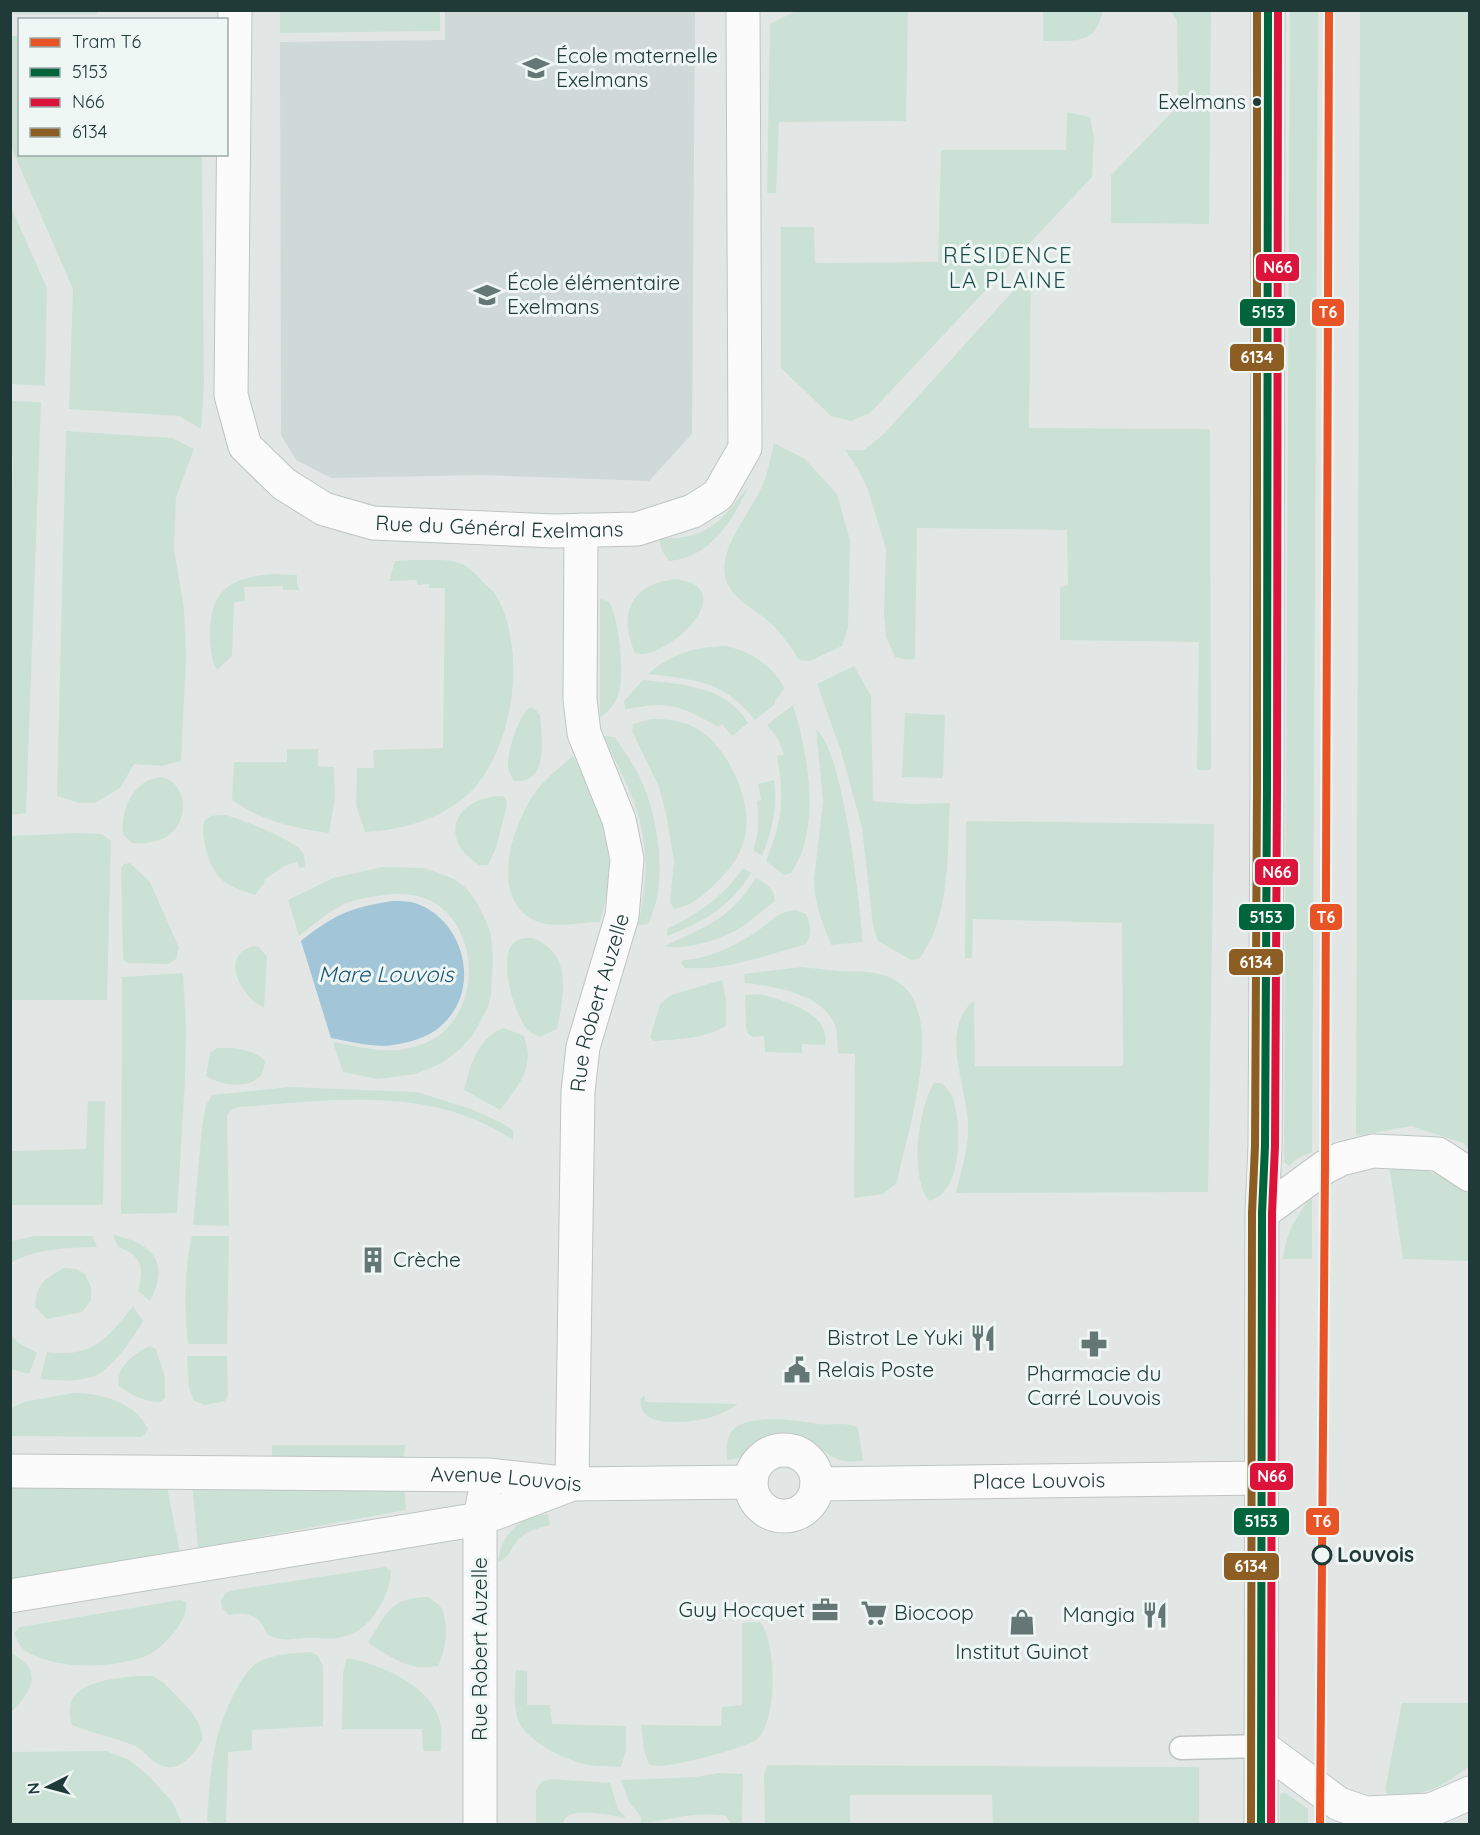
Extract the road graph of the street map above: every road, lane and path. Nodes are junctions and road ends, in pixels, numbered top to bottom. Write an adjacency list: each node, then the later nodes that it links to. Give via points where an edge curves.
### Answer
1 (235, 10): 4 (street, Rue du Général Exelmans, via 231,395 245,446 284,484 324,509 373,523)
2 (743, 10): 4 (street, Rue du Général Exelmans, via 745,448 718,495 693,511 637,529)
3 (1268, 10): 6 (street)
4 (581, 530): 11 (street, Rue Robert Auzelle, via 580,699 584,733 619,820 627,859 622,916 583,1047 578,1091)
5 (1470, 1175): 6 (street, via 1438,1154 1373,1151 1326,1167)
6 (1262, 1213): 9 (street)
7 (10, 1471): 8 (street, Avenue Louvois)
8 (488, 1475): 11 (street, Avenue Louvois); 13 (street, Rue Robert Auzelle)
9 (1262, 1478): 12 (street, Place Louvois); 15 (street)
10 (751, 1482): 11 (street); 12 (street, via 758,1503 767,1511 789,1516 809,1505); 12 (street, via 757,1462 785,1449 805,1456 816,1474)
11 (572, 1484): 13 (street, Avenue Louvois)
12 (817, 1484)
13 (480, 1519): 14 (street, Avenue Louvois); 18 (street, Rue Robert Auzelle)
14 (10, 1596)
15 (1261, 1746): 16 (lane); 17 (street, via 1339,1804 1366,1814 1431,1810); 19 (street)
16 (1181, 1748)
17 (1470, 1793)
18 (480, 1824)
19 (1261, 1824)

